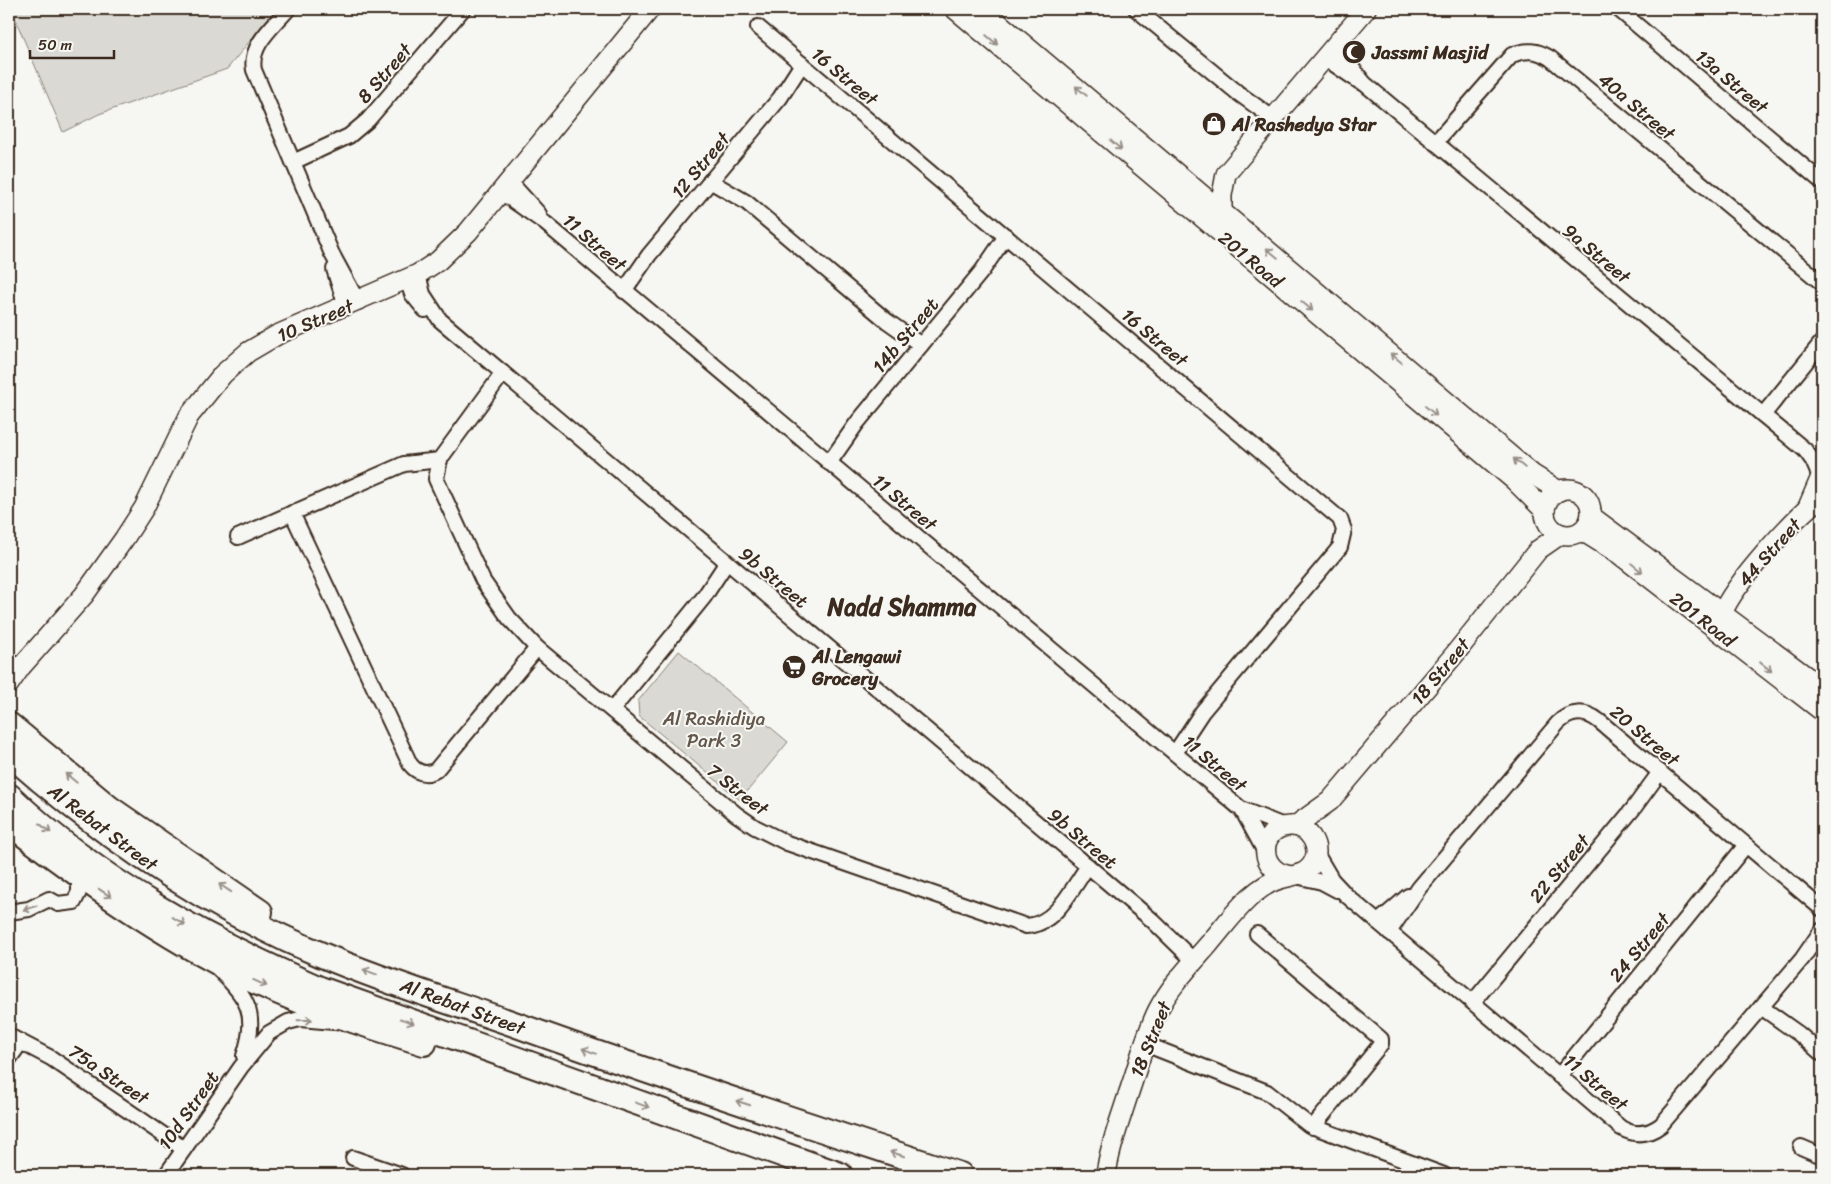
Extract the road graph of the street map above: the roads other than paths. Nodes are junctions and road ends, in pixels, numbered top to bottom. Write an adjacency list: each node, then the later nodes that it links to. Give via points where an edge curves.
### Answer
1 (288, 9): 14 (street, via 258,44 253,58 254,70)
2 (462, 9): 14 (street, 8 Street, via 368,120 349,136 323,150)
3 (650, 9): 19 (street, 10 Street)
4 (955, 9): 39 (street, 201 Road, one-way to 39, via 1514,480)
5 (982, 9): 17 (street, 201 Road, one-way to 5)
6 (1136, 9): 12 (street, via 1238,93 1247,104)
7 (1366, 9): 10 (street)
8 (1618, 9): 18 (street, 13a Street)
9 (758, 27): 11 (street, 16 Street)
10 (1328, 54): 12 (street); 13 (street, 9a Street, via 1354,69 1365,84)
11 (806, 68): 16 (street, 12 Street); 21 (street, 16 Street)
12 (1272, 121): 15 (street)
13 (1435, 143): 23 (street, 40a Street, via 1512,55 1538,52 1550,58); 29 (street, 9a Street)
14 (291, 159): 25 (street)
15 (1226, 174): 17 (street); 20 (street)
16 (714, 176): 24 (street, 12 Street); 27 (street)
17 (1189, 182): 20 (street, 201 Road)
18 (1822, 182)
19 (505, 187): 22 (street, 10 Street, via 454,247); 24 (street, 11 Street, via 532,205 545,223)
20 (1222, 210): 37 (street, 201 Road, one-way to 20, via 1524,467)
21 (1010, 239): 27 (street, 14b Street); 51 (street, 16 Street, via 1336,514 1342,524 1342,542 1336,553)
22 (412, 277): 25 (street, 10 Street); 28 (street, 9b Street, via 440,320)
23 (1822, 283)
24 (619, 287): 32 (street, 11 Street)
25 (352, 304): 45 (street, 10 Street, via 263,343 235,362 210,387 190,416 144,508 124,539 84,595)
26 (1822, 342): 29 (street)
27 (918, 348): 32 (street, 14b Street)
28 (507, 376): 33 (street); 42 (street, 9b Street)
29 (1763, 415): 30 (street, 9a Street)
30 (1805, 450): 31 (street, 9a Street); 36 (street, 9a Street)
31 (1822, 456)
32 (824, 459): 51 (street, 11 Street)
33 (440, 460): 34 (street); 35 (street)
34 (404, 464): 35 (street); 38 (street)
35 (436, 474): 44 (street, 7 Street, via 438,488 483,582 509,618)
36 (1821, 479): 43 (street, 44 Street, via 1806,510)
37 (1559, 491): 39 (street, via 1551,497); 40 (street, via 1575,490 1585,496 1590,505)
38 (292, 513): 41 (street); 44 (street, via 410,764 416,770 424,773 436,770)
39 (1551, 522): 40 (street, via 1572,535); 54 (street, 18 Street, via 1538,550)
40 (1587, 523): 43 (street, 201 Road); 49 (street, 201 Road, one-way to 49, via 1619,554)
41 (238, 537)
42 (731, 565): 48 (street); 62 (street, 9b Street)
43 (1716, 609): 47 (street, 201 Road)
44 (537, 648): 48 (street, 7 Street)
45 (14, 671): 46 (street, 10 Street)
46 (9, 684)
47 (1822, 688)
48 (609, 707): 62 (street, 7 Street, via 736,814 776,838 1021,926 1045,921)
49 (1822, 711)
50 (9, 724): 76 (highway, one-way to 50, via 116,813)
51 (1170, 750): 56 (street, 11 Street)
52 (9, 753): 76 (highway, Al Rebat Street, via 90,820 178,882)
53 (1663, 775): 59 (street, 20 Street); 65 (street, 20 Street, via 1594,716 1568,715); 79 (street, 22 Street, via 1645,800 1633,809 1513,952)
54 (1340, 790): 58 (street, 18 Street, via 1320,810); 60 (street, 18 Street, via 1324,818)
55 (9, 796): 88 (highway, Al Rebat Street, one-way to 88, via 81,856 169,915 258,963 320,990)
56 (1241, 809): 58 (street, 11 Street); 61 (street, 11 Street)
57 (9, 823): 63 (highway)
58 (1290, 826): 60 (street, via 1307,831); 61 (street, via 1270,836)
59 (1750, 847): 68 (street, 20 Street); 87 (street, 24 Street)
60 (1316, 852): 64 (street, via 1309,868); 66 (street, 11 Street, via 1332,880)
61 (1265, 853): 64 (street, via 1274,870); 67 (street, 18 Street)
62 (1091, 869): 77 (street, 9b Street)
63 (79, 876): 69 (street, one-way to 69, via 79,892 74,902 58,904 49,899 29,909); 75 (highway, one-way to 75)
64 (1294, 876): 66 (street, 11 Street, via 1322,882); 67 (street, 18 Street, via 1269,883)
65 (1418, 888): 70 (street, 20 Street); 72 (street, 20 Street)
66 (1347, 896): 70 (street, 11 Street)
67 (1243, 904): 77 (street, 18 Street)
68 (1822, 909)
69 (9, 912)
70 (1378, 922): 72 (street, 11 Street)
71 (1822, 930): 78 (street, 11 Street)
72 (1390, 932): 79 (street, 11 Street)
73 (1257, 934): 89 (street, via 1382,1039)
74 (1822, 941): 78 (street, 11 Street)
75 (202, 954): 81 (highway, one-way to 81, via 295,999); 86 (street, 10d Street, via 234,984 247,1003 252,1025)
76 (323, 956): 98 (highway, Al Rebat Street, one-way to 76, via 626,1064)
77 (1197, 958): 83 (street, 18 Street, via 1164,999)
78 (1802, 959): 80 (street, 11 Street)
79 (1469, 999): 87 (street, 11 Street)
80 (1764, 1004): 84 (street); 87 (street, 11 Street, via 1661,1125 1651,1132 1633,1134 1621,1128)
81 (392, 1033): 86 (street, 10d Street, one-way to 81, via 265,1037 288,1022 311,1019); 88 (highway, via 527,1075)
82 (15, 1039): 85 (street); 92 (street, 75a Street, via 52,1058)
83 (1145, 1044): 89 (street, via 1266,1092); 90 (street, 18 Street)
84 (1822, 1054)
85 (9, 1060)
86 (241, 1067): 92 (street, 10d Street)
87 (1556, 1072)
88 (614, 1095): 97 (highway, Al Rebat Street, one-way to 97)
89 (1313, 1127): 101 (street)
90 (1114, 1138): 99 (street, 18 Street); 100 (street, 18 Street)
91 (1801, 1147): 93 (street)
92 (184, 1149): 95 (street, 10d Street)
93 (1822, 1156)
94 (353, 1158): 96 (street)
95 (166, 1175)
96 (402, 1175)
97 (840, 1175)
98 (960, 1175)
99 (1092, 1175)
100 (1106, 1175)
101 (1444, 1175)

